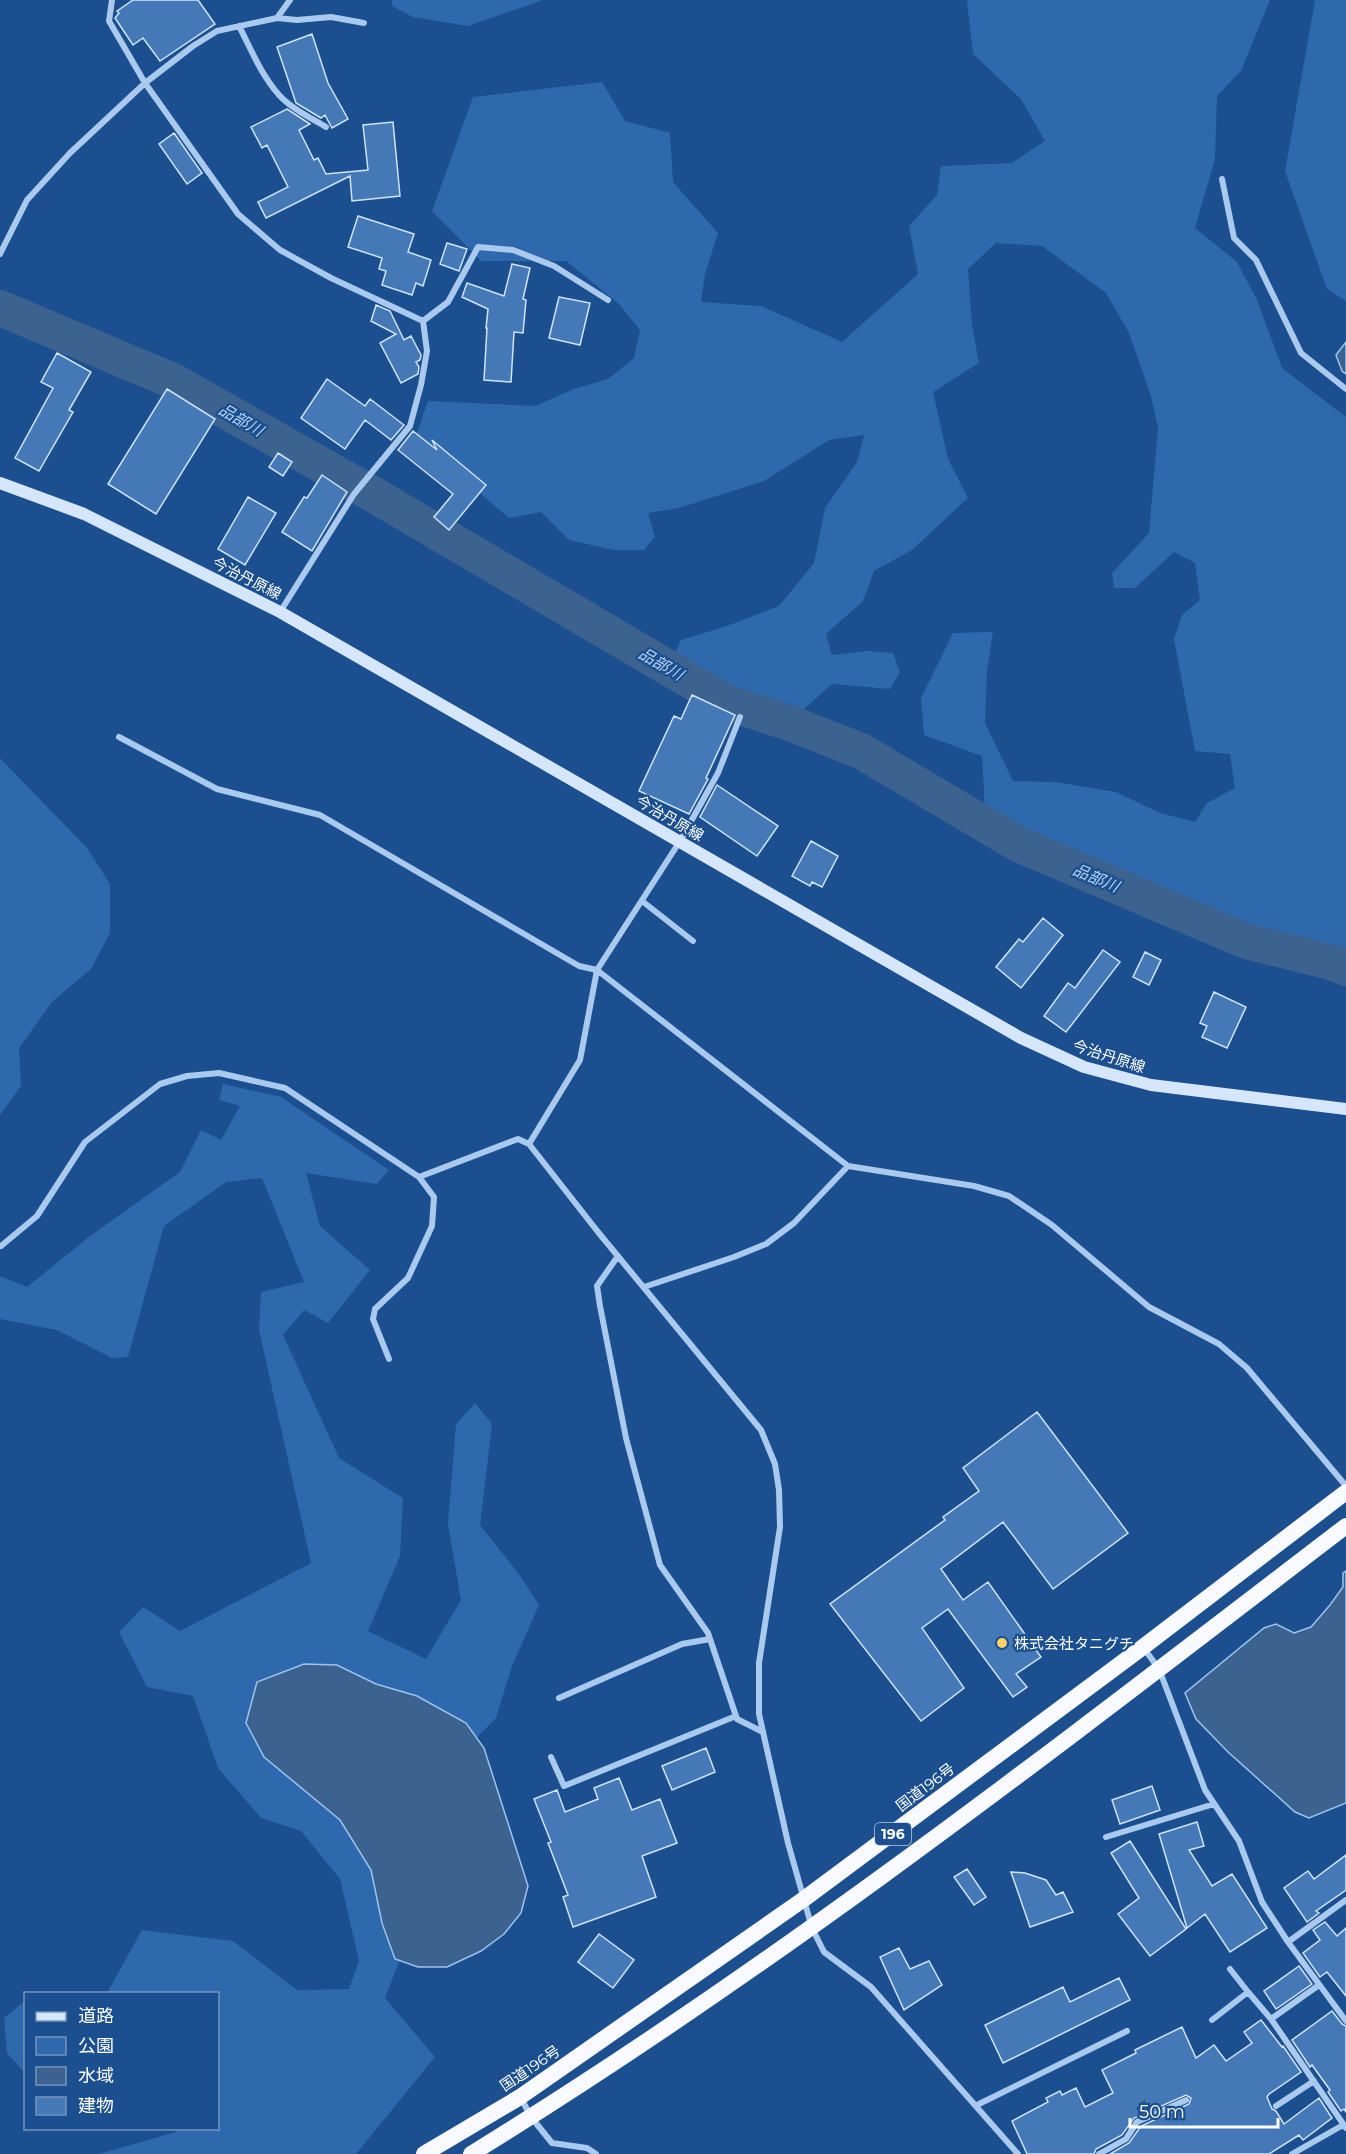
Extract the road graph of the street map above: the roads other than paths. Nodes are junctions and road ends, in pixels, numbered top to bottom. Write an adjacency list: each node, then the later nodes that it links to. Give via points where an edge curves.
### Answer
1 (112, 0): 6 (street, via 109,21)
2 (290, 0): 3 (street)
3 (277, 18): 4 (street, via 331,17); 5 (street)
4 (364, 23)
5 (239, 26): 6 (street, via 217,31); 7 (street, via 261,70 280,96)
6 (145, 83): 9 (street, via 70,153 27,200); 11 (street, via 238,214 280,250)
7 (326, 127)
8 (1221, 179): 12 (street, via 1234,238 1256,260 1301,353)
9 (0, 254)
10 (608, 300): 11 (street, via 554,266 513,250 478,247 448,302)
11 (423, 321): 14 (street, via 427,351 410,426 354,494)
12 (1346, 389)
13 (0, 483): 14 (main road, 今治丹原線, via 84,514)
14 (280, 612): 17 (main road, 今治丹原線)
15 (740, 717): 17 (street, via 718,773)
16 (119, 737): 20 (street, via 217,789 320,815 579,966)
17 (680, 841): 18 (street); 21 (main road, 今治丹原線, via 1022,1038 1084,1067 1151,1085)
18 (642, 901): 19 (street); 20 (street)
19 (693, 941)
20 (597, 970): 22 (street, via 580,1060); 23 (street)
21 (1346, 1109)
22 (530, 1144): 24 (street, via 518,1139); 26 (street)
23 (848, 1166): 27 (street, via 794,1223 766,1244); 29 (street, via 974,1186 1009,1196 1052,1225 1149,1307 1219,1344 1247,1368)
24 (419, 1177): 25 (street, via 285,1088 219,1073 187,1076 160,1084 85,1142 37,1216); 28 (street, via 434,1197 432,1226 408,1278 375,1309 373,1319)
25 (1, 1246)
26 (618, 1256): 27 (street); 32 (street, via 597,1286 626,1438 660,1565)
27 (644, 1287): 37 (street, via 761,1430 775,1464 780,1527 759,1663)
28 (389, 1359)
29 (1346, 1486)
30 (1346, 1492): 33 (highway, 国道196号 / 196)
31 (1346, 1526): 34 (highway, 196)
32 (710, 1639): 35 (street, via 682,1644); 36 (street)
33 (1143, 1647): 34 (street); 41 (highway, 国道196号 / 196)
34 (1159, 1669): 39 (street, via 1205,1790); 43 (highway, 196)
35 (558, 1698)
36 (736, 1716): 37 (street); 38 (street, via 564,1786)
37 (763, 1732): 41 (street)
38 (551, 1757)
39 (1215, 1804): 40 (street); 44 (street, via 1239,1841 1262,1902)
40 (1106, 1837)
41 (804, 1899): 43 (street); 53 (highway, 国道196号 / 196)
42 (1346, 1900): 44 (street)
43 (812, 1928): 55 (street, via 824,1952 871,1988); 57 (highway, 196)
44 (1288, 1942): 46 (street)
45 (1230, 1969): 47 (street)
46 (1319, 1985): 48 (street); 50 (street)
47 (1248, 1992): 48 (street); 49 (street)
48 (1271, 2019): 52 (street)
49 (1212, 2020)
50 (1346, 2021)
51 (1127, 2031): 55 (street)
52 (1314, 2081): 56 (street); 58 (street)
53 (520, 2097): 57 (street); 59 (highway, 国道196号 / 196)
54 (1186, 2100): 63 (street, via 1137,2122 1126,2139)
55 (977, 2105): 62 (street)
56 (1276, 2106)
57 (531, 2117): 60 (highway, 196); 61 (street, via 552,2143 587,2148)
58 (1345, 2127): 64 (street)
59 (424, 2154)
60 (471, 2154)
61 (596, 2154)
62 (1018, 2154)
63 (1099, 2154)
64 (1292, 2154)

